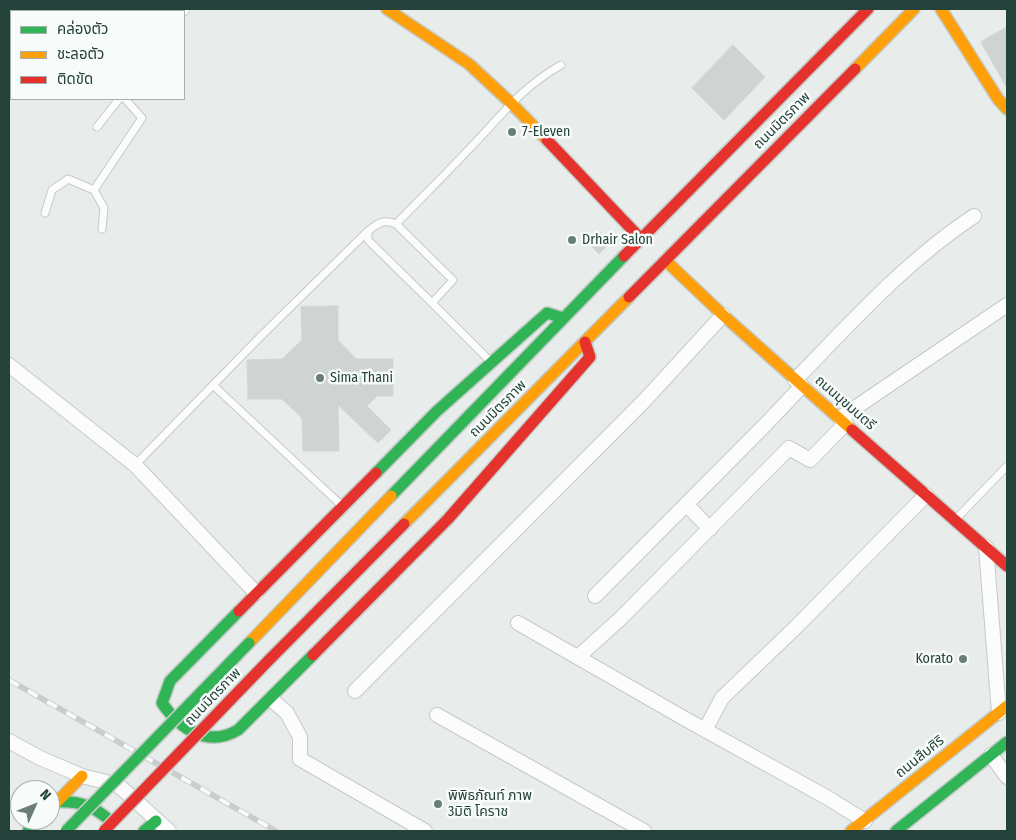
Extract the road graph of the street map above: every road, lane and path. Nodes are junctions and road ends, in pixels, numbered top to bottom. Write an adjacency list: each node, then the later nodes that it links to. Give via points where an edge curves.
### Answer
1 (388, 9): 8 (main road, via 469,64)
2 (868, 9): 17 (main road, ถนนมิตรภาพ)
3 (914, 9): 18 (main road, ถนนมิตรภาพ)
4 (941, 9): 9 (main road)
5 (561, 65): 8 (lane, via 530,85)
6 (118, 100): 10 (lane)
7 (126, 100): 11 (lane, via 142,118)
8 (511, 103): 14 (lane); 17 (main road)
9 (1007, 109)
10 (97, 127)
11 (94, 190): 12 (lane, via 68,179 52,190); 15 (lane, via 104,208)
12 (45, 213)
13 (974, 216): 26 (street, via 926,250 899,275)
14 (396, 224): 16 (lane, via 387,220); 19 (lane, via 453,280)
15 (102, 229)
16 (368, 232): 19 (lane, via 368,240); 27 (lane)
17 (641, 240): 22 (main road, ถนนมิตรภาพ)
18 (666, 261): 21 (main road, ถนนมุขมนตรี); 23 (main road, ถนนมิตรภาพ)
19 (432, 303): 24 (lane)
20 (1007, 305): 28 (street)
21 (723, 315): 26 (main road, ถนนมุขมนตรี); 42 (street, via 645,400)
22 (563, 318): 24 (main road, via 547,313); 56 (main road, ถนนมิตรภาพ, bridge)
23 (585, 342): 43 (main road, via 590,357 448,519); 57 (main road, ถนนมิตรภาพ, bridge)
24 (491, 362): 33 (main road)
25 (9, 364): 29 (street)
26 (798, 383): 28 (main road, ถนนมุขมนตรี); 32 (street)
27 (213, 385): 29 (lane); 33 (lane)
28 (843, 420): 31 (main road, ถนนมุขมนตรี); 35 (street, via 810,460 789,448)
29 (135, 465): 38 (street)
30 (1007, 466): 34 (lane)
31 (926, 495): 34 (main road, ถนนมุขมนตรี); 46 (street, via 722,698)
32 (686, 504): 35 (street); 39 (street)
33 (342, 506): 38 (main road)
34 (955, 520): 36 (main road, ถนนมุขมนตรี)
35 (710, 529): 41 (street)
36 (986, 547): 37 (main road, ถนนมุขมนตรี); 44 (street)
37 (1007, 566)
38 (256, 593): 43 (main road, via 170,681 162,704 168,714 190,731 207,737 224,737 240,729)
39 (595, 596)
40 (518, 623): 41 (street)
41 (578, 657): 46 (street)
42 (354, 691)
43 (271, 699): 61 (street, via 287,713 300,737 300,760)
44 (1003, 709): 55 (main road, ถนนสืบศิริ)
45 (438, 715): 62 (street)
46 (705, 730): 55 (street)
47 (9, 741): 50 (street)
48 (1007, 742): 49 (main road)
49 (991, 755): 51 (street); 64 (main road)
50 (82, 776): 52 (main road); 54 (street, via 118,785)
51 (1007, 776)
52 (60, 800)
53 (60, 804): 58 (main road, via 73,800 91,805 107,818)
54 (156, 821): 59 (main road); 60 (street)
55 (865, 821): 63 (main road, ถนนสืบศิริ)
56 (66, 831)
57 (104, 831)
58 (114, 831)
59 (144, 831)
60 (169, 831)
61 (425, 831)
62 (644, 831)
63 (851, 831)
64 (896, 831)

